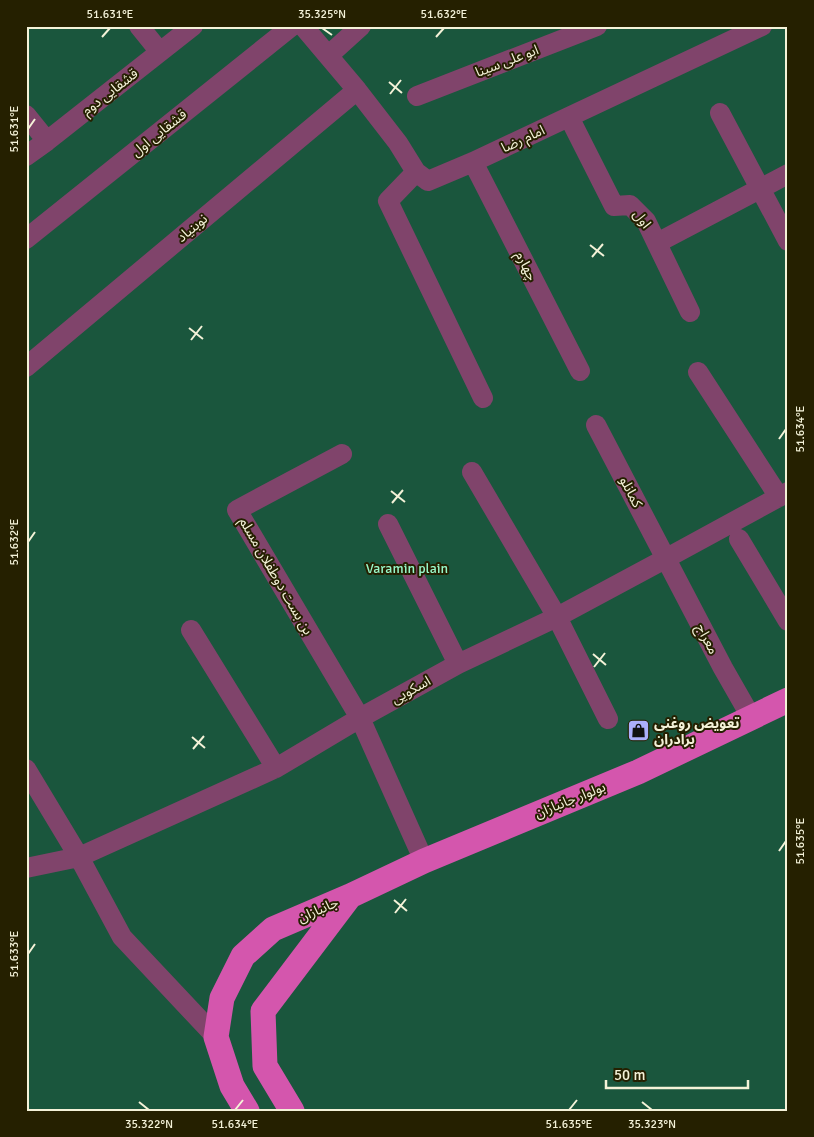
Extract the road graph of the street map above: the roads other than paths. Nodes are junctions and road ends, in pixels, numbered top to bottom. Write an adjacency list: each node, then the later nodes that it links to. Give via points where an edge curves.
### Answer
1 (139, 26): 8 (street)
2 (193, 26): 8 (street, قشقایی دوم)
3 (292, 26): 21 (street, قشقایی اول)
4 (302, 26): 9 (street)
5 (362, 26): 9 (street)
6 (597, 26): 11 (street, ابو علی سینا)
7 (762, 26): 14 (street, امام رضا)
8 (160, 52): 15 (street, قشقایی دوم)
9 (329, 55): 10 (street)
10 (357, 90): 18 (street); 25 (street, نوبنیاد)
11 (417, 96)
12 (720, 113): 20 (street)
13 (26, 115): 15 (street)
14 (570, 117): 17 (street, امام رضا); 23 (street, اول, via 614,206 630,205 646,221)
15 (47, 141): 16 (street, قشقایی دوم)
16 (26, 156)
17 (473, 162): 18 (street, امام رضا, via 428,181); 26 (street, چهارم)
18 (416, 172): 28 (street, via 388,201)
19 (788, 174): 20 (street)
20 (760, 189): 22 (street); 23 (street)
21 (26, 239)
22 (788, 241)
23 (656, 244): 24 (street, اول)
24 (690, 312)
25 (26, 367)
26 (580, 371)
27 (698, 372): 32 (street)
28 (483, 398)
29 (596, 425): 35 (street, کمانلو)
30 (342, 454): 43 (street, بن بست دوطفلان مسلم, via 237,510)
31 (472, 472): 37 (street)
32 (784, 494): 35 (street, اسکویی)
33 (388, 524): 40 (street)
34 (739, 539): 36 (street)
35 (665, 559): 37 (street, اسکویی); 42 (street, معراج)
36 (780, 590): 38 (street)
37 (557, 617): 40 (street, اسکویی); 44 (street)
38 (788, 621)
39 (191, 630): 45 (street)
40 (458, 664): 43 (street, اسکویی)
41 (788, 700): 42 (main road, بولوار جانبازان)
42 (751, 717): 48 (main road, بولوار جانبازان, via 638,772)
43 (360, 718): 45 (street, اسکویی); 48 (street)
44 (608, 719)
45 (276, 768): 47 (street, اسکویی)
46 (26, 769): 47 (street)
47 (78, 858): 49 (street, اسکویی); 51 (street, via 122,936)
48 (424, 861): 50 (main road, بولوار جانبازان)
49 (26, 868)
50 (350, 896): 51 (main road, جانبازان, via 273,929 244,956 222,998); 53 (main road, جانبازان, via 263,1011 265,1066)
51 (216, 1037): 52 (main road, جانبازان, via 232,1086)
52 (247, 1111)
53 (292, 1111)

